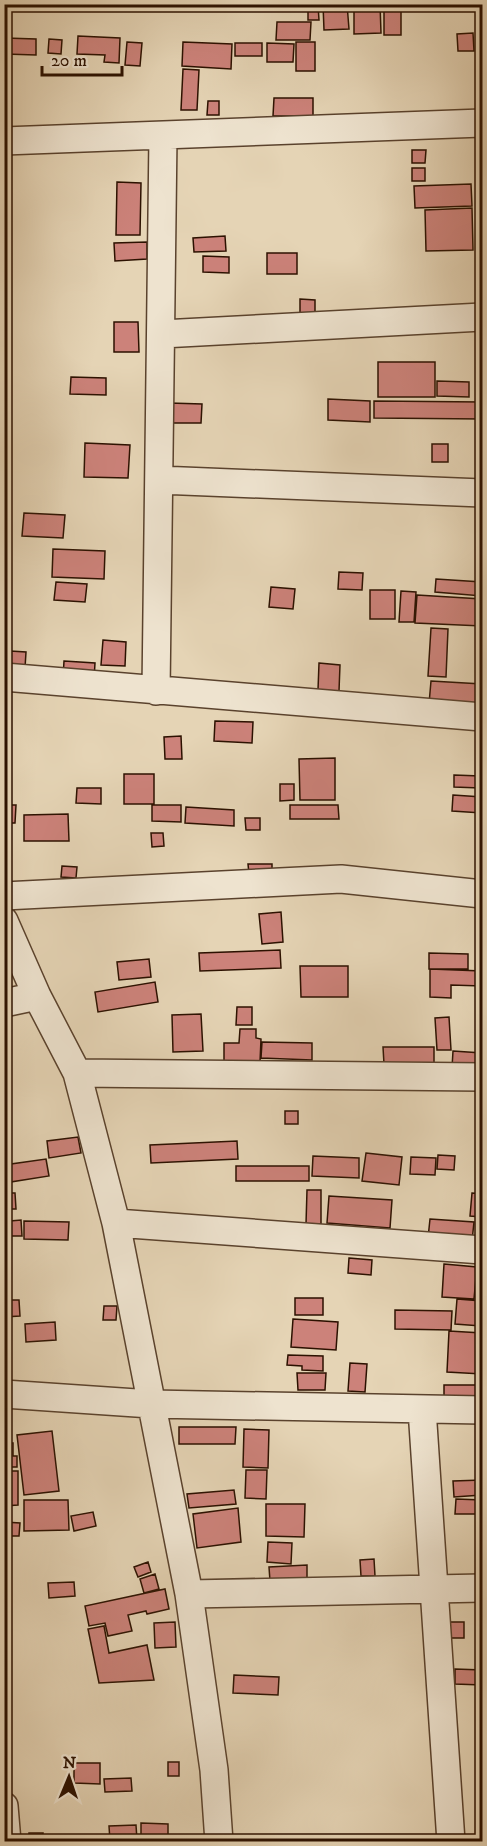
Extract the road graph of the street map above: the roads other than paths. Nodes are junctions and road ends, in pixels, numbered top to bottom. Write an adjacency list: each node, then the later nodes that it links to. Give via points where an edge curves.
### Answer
1 (483, 123): 2 (street)
2 (163, 136): 3 (street); 5 (street)
3 (4, 141)
4 (483, 317): 5 (street)
5 (162, 334): 6 (street)
6 (159, 480): 7 (street); 9 (street)
7 (483, 493)
8 (4, 677): 9 (street)
9 (156, 691): 10 (street)
10 (483, 717)
11 (483, 894): 12 (street, via 341,879)
12 (4, 896)
13 (4, 921): 14 (street)
14 (37, 996): 15 (street); 16 (street)
15 (4, 1004)
16 (77, 1073): 17 (street); 18 (street)
17 (483, 1077)
18 (116, 1223): 19 (street); 21 (street)
19 (483, 1250)
20 (4, 1394): 21 (street)
21 (151, 1404): 22 (street); 26 (street)
22 (422, 1409): 23 (street); 25 (street)
23 (483, 1410)
24 (483, 1588): 25 (street)
25 (434, 1589): 26 (street); 30 (street)
26 (189, 1594): 29 (street, via 214,1770)
27 (4, 1806): 28 (street)
28 (7, 1842)
29 (219, 1842)
30 (451, 1842)

